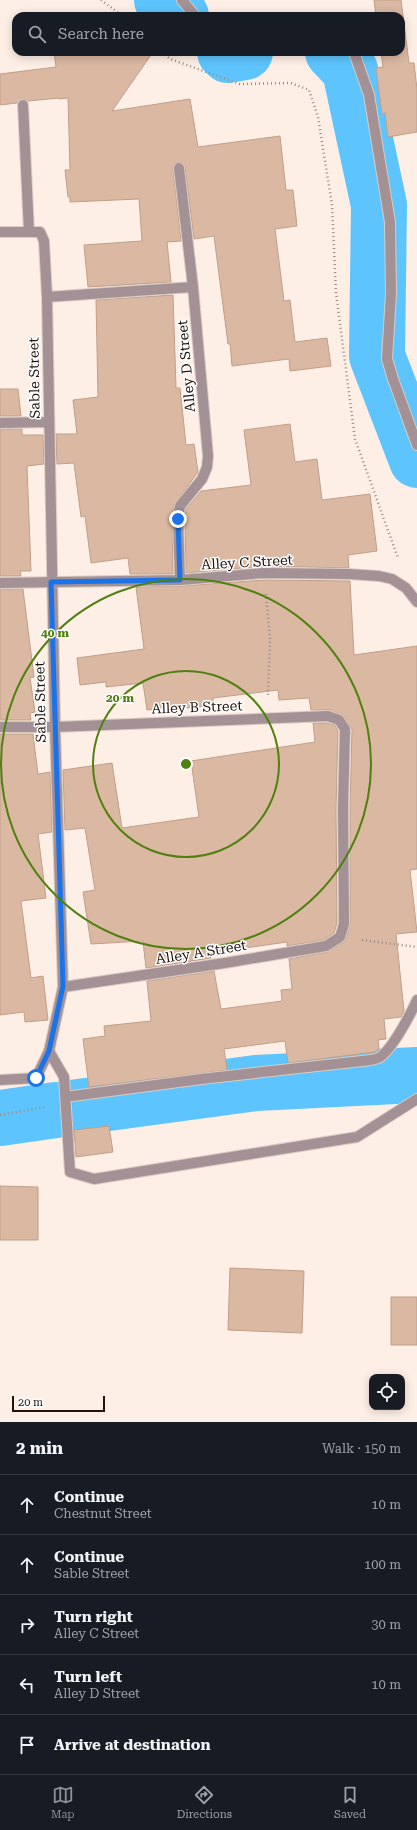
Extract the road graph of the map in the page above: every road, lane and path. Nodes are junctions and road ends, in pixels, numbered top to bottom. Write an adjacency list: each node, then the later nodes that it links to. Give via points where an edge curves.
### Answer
1 (101, 0): 3 (path)
2 (182, 0): 4 (street)
3 (118, 12)
4 (192, 12)
5 (167, 56): 16 (path, via 240,84 291,83 310,90 318,117 332,205 336,293 355,439)
6 (355, 56): 15 (street, via 369,95 390,222 391,294 387,359)
7 (23, 105): 10 (street)
8 (179, 168): 11 (street, Alley D Street)
9 (0, 232): 10 (street)
10 (29, 232): 12 (street, Sable Street, via 40,232 44,241)
11 (193, 287): 12 (street); 18 (street, Alley D Street, via 208,456 202,479 180,506)
12 (47, 297): 13 (street, Sable Street)
13 (49, 422): 14 (street); 19 (street, Sable Street)
14 (0, 423)
15 (417, 445)
16 (399, 560)
17 (264, 573): 18 (street, Alley C Street); 21 (street, Alley C Street, via 379,576 392,579 406,588); 22 (path, via 270,639)
18 (180, 580): 19 (street, Alley C Street)
19 (51, 582): 20 (street, Alley C Street); 24 (street, Sable Street)
20 (0, 583)
21 (417, 602)
22 (268, 718): 24 (street, Alley B Street); 25 (street, Alley B Street, via 328,716 339,720 345,729 344,924)
23 (0, 727): 24 (street, Alley B Street)
24 (55, 727): 27 (street, Sable Street)
25 (340, 938): 26 (path); 27 (street, Alley A Street, via 326,946)
26 (417, 947)
27 (63, 986): 29 (street, Sable Street)
28 (417, 1000): 31 (street, via 389,1047 380,1057 371,1060)
29 (49, 1051): 30 (street, Sable Street, via 36,1078); 31 (street, via 64,1078)
30 (0, 1080)
31 (65, 1097): 32 (street, via 70,1172 94,1179 357,1137)
32 (417, 1099)

